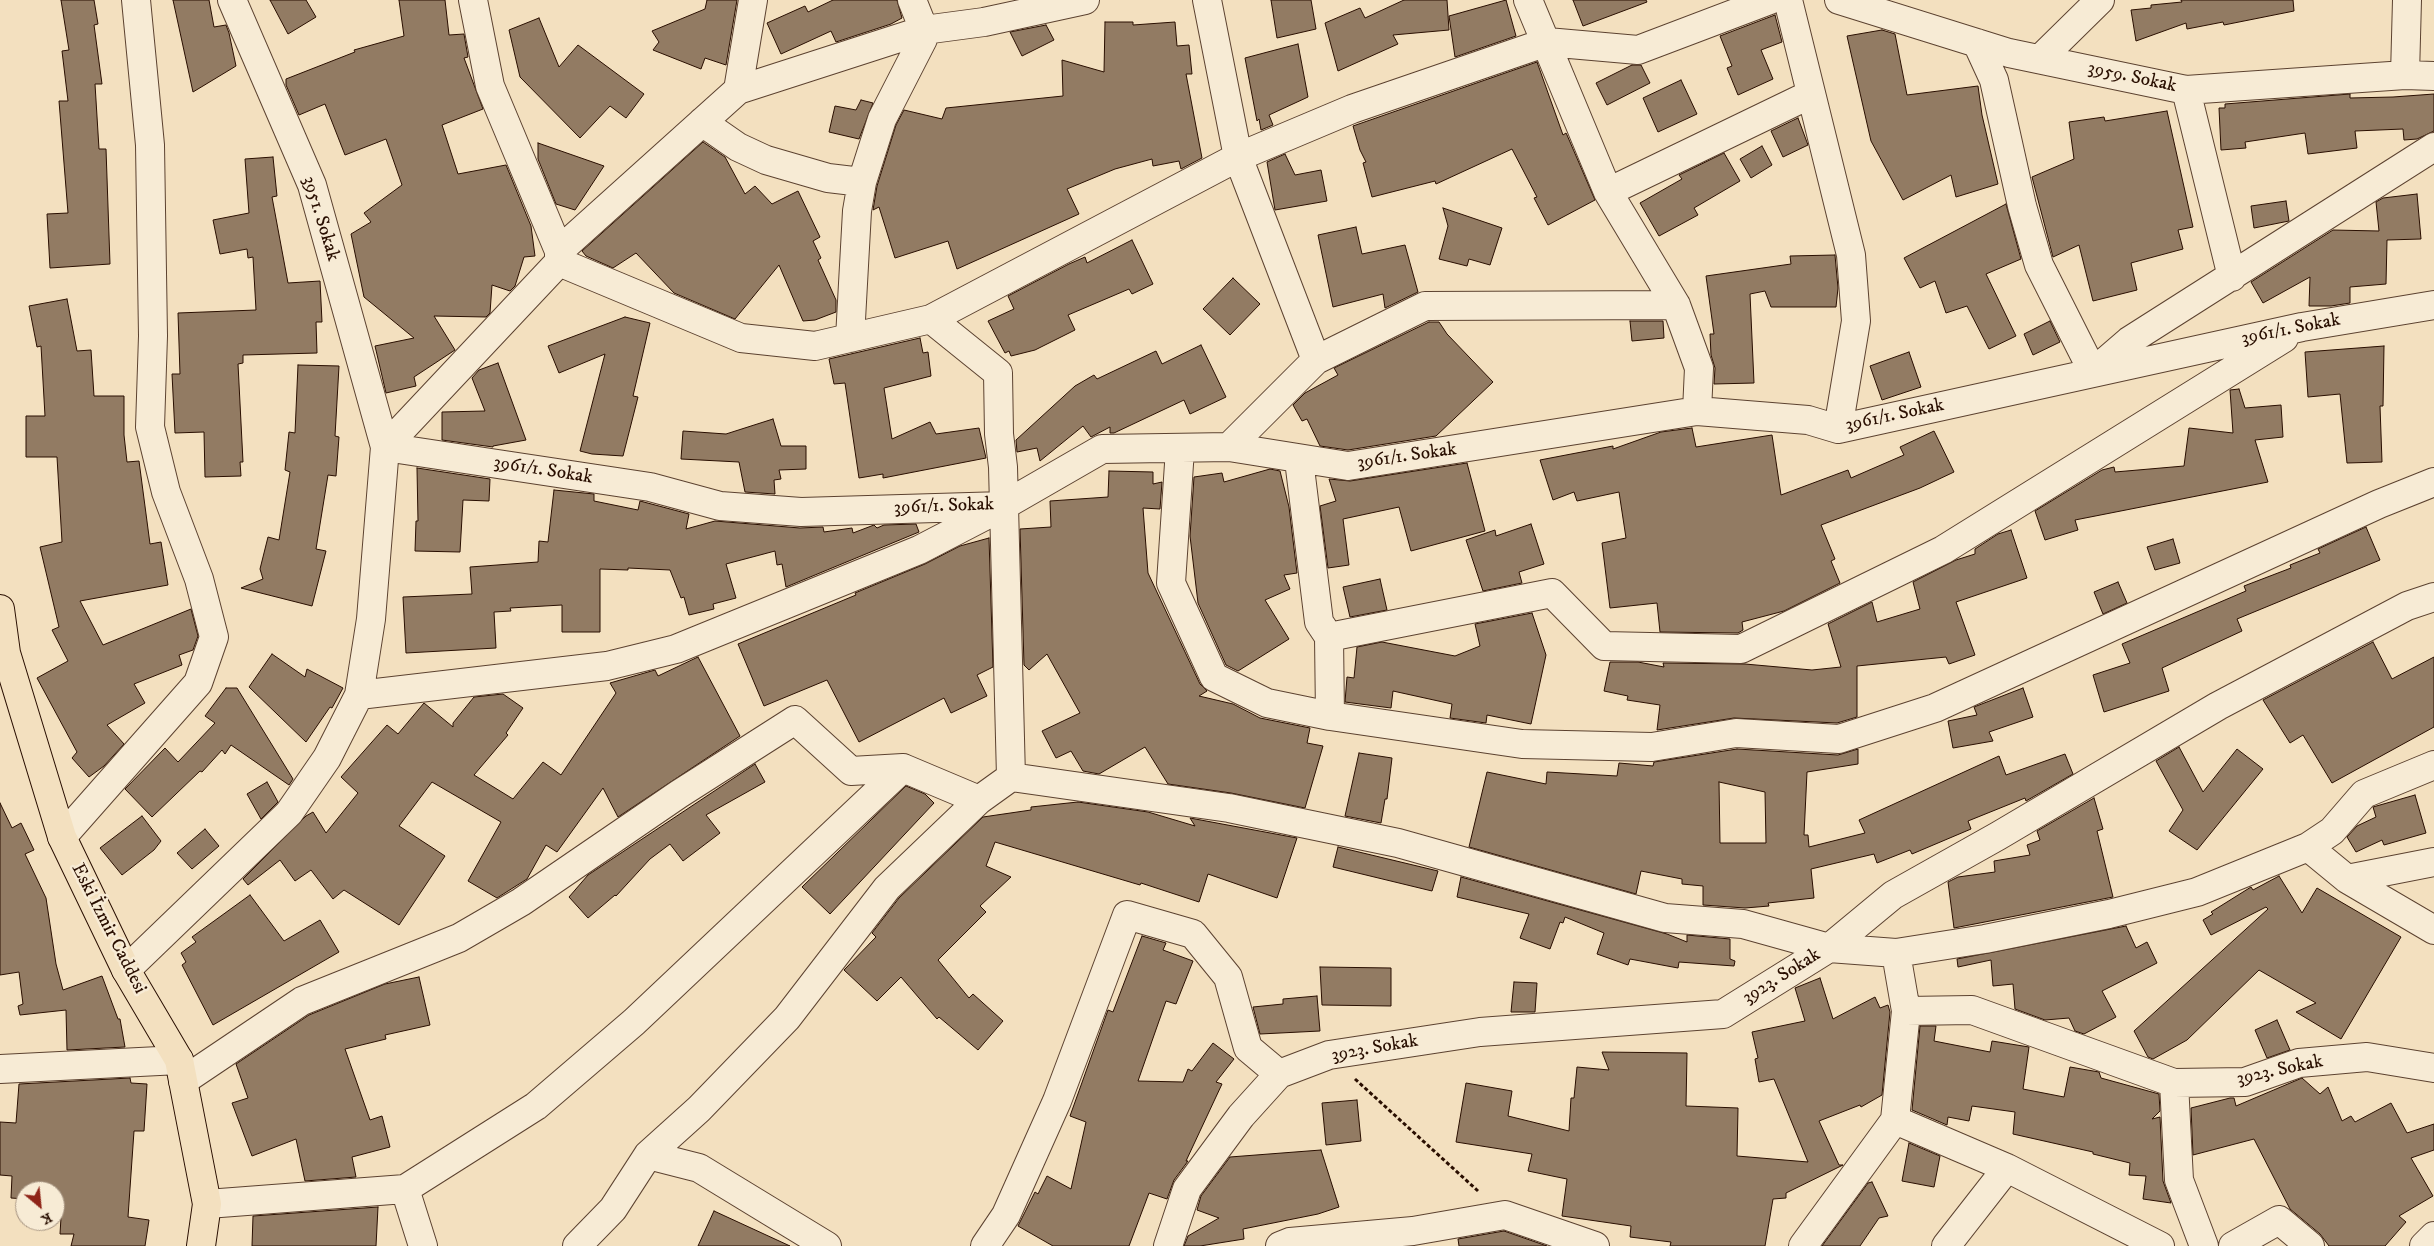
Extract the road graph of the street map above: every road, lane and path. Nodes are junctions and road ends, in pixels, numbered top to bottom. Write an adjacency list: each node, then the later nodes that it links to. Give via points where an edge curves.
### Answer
1 (136, 0): 55 (street, via 150,145 153,336 150,427 166,492 199,579 214,637 198,683)
2 (232, 0): 39 (street, 3951. Sokak, via 312,185)
3 (472, 0): 28 (street, via 490,86)
4 (754, 0): 20 (street)
5 (912, 0): 14 (street)
6 (1085, 0): 14 (street, via 984,22)
7 (1207, 0): 25 (street)
8 (1528, 0): 15 (street)
9 (1770, 0): 15 (street, via 1638,50)
10 (1788, 0): 22 (street)
11 (1839, 0): 16 (street, 3959. Sokak)
12 (2100, 0): 17 (street)
13 (2407, 0): 18 (street)
14 (924, 30): 20 (street); 26 (street, via 920,48 882,119)
15 (1547, 42): 25 (street, via 1352,109); 27 (street)
16 (1977, 43): 17 (street, 3959. Sokak); 36 (street, via 1994,80 2022,206 2040,264)
17 (2040, 59): 21 (street, 3959. Sokak)
18 (2405, 75): 19 (street, 3959. Sokak); 21 (street, 3959. Sokak)
19 (2434, 76)
20 (738, 90): 23 (street)
21 (2186, 90): 29 (street)
22 (1811, 94): 27 (street); 38 (street, via 1851,255 1856,321)
23 (702, 122): 26 (street, via 738,147 766,160 796,170); 28 (street)
24 (2434, 147): 29 (street)
25 (1238, 157): 32 (street); 35 (street)
26 (862, 182): 34 (street, via 857,211)
27 (1608, 192): 30 (street)
28 (559, 256): 34 (street, via 741,338 815,346); 39 (street)
29 (2232, 277): 36 (street, via 2129,341)
30 (1676, 305): 35 (street, via 1425,306); 37 (street, via 1699,368)
31 (2434, 305): 33 (street, 3961/1. Sokak)
32 (931, 318): 34 (street); 44 (street, via 998,373)
33 (2302, 327): 36 (street, 3961/1. Sokak); 47 (street, via 1943,550 1741,649 1604,646 1552,593)
34 (850, 338)
35 (1316, 360): 40 (street)
36 (2093, 372): 38 (street, 3961/1. Sokak)
37 (1697, 411): 38 (street, 3961/1. Sokak, via 1808,420); 42 (street, 3961/1. Sokak, via 1348,466)
38 (1838, 429)
39 (385, 447): 44 (street, 3961/1. Sokak, via 650,487 720,506 800,512); 49 (street, via 371,619)
40 (1229, 447): 41 (street, 3961/1. Sokak); 42 (street, 3961/1. Sokak)
41 (1180, 449): 44 (street, 3961/1. Sokak, via 1102,449); 50 (street, via 1172,583 1214,677 1267,703)
42 (1299, 460): 47 (street, via 1319,622)
43 (2434, 482): 50 (street, via 2379,504 1935,708 1839,739 1736,733 1652,747 1522,744)
44 (1003, 506): 49 (street, via 920,550 676,650 607,666); 53 (street)
45 (2434, 597): 60 (street, via 2399,611 2218,706 1892,895)
46 (0, 609): 48 (main road, Eski İzmir Caddesi)
47 (1329, 637): 50 (street)
48 (3, 655): 55 (main road, Eski İzmir Caddesi)
49 (359, 695): 62 (street, via 327,758 289,813)
50 (1330, 716)
51 (2434, 765): 56 (street, 3923. Sokak, via 2364,794 2332,831)
52 (903, 768): 54 (street); 67 (street, via 851,771 795,720 679,794 521,902 459,938 302,1002); 73 (street, via 634,1022 536,1106)
53 (1011, 777): 54 (street); 60 (street, via 1229,808 1389,841 1665,918 1743,924)
54 (979, 800): 71 (street, via 887,888 787,1018 699,1109)
55 (62, 837): 62 (main road, Eski İzmir Caddesi)
56 (2308, 847): 58 (street); 61 (street, 3923. Sokak, via 2188,895 2004,935)
57 (2434, 862): 58 (street)
58 (2347, 879): 59 (street)
59 (2434, 930)
60 (1829, 948): 61 (street, 3923. Sokak); 64 (street, 3923. Sokak, via 1723,1014 1480,1032)
61 (1896, 953): 63 (street)
62 (126, 970): 67 (main road, Eski İzmir Caddesi)
63 (1906, 1011): 69 (street, 3923. Sokak, via 1972,1010); 70 (street)
64 (1329, 1055): 68 (street, 3923. Sokak); 75 (path)
65 (2434, 1068): 69 (street, 3923. Sokak, via 2367,1057 2299,1063 2245,1082)
66 (0, 1069): 67 (street)
67 (181, 1071): 74 (main road, Eski İzmir Caddesi)
68 (1278, 1074): 82 (street, via 1248,1048 1228,977 1193,934 1127,916 1056,1101 1006,1215); 83 (street, 3923. Sokak, via 1241,1116 1188,1189)
69 (2174, 1083): 89 (street, via 2179,1180)
70 (1895, 1120): 72 (street); 86 (street)
71 (648, 1156): 80 (street, via 613,1209); 81 (street, via 699,1168)
72 (2007, 1168): 87 (street); 88 (street)
73 (405, 1189): 74 (street); 79 (street)
74 (207, 1204): 78 (main road, Eski İzmir Caddesi)
75 (1505, 1215): 77 (street); 85 (street)
76 (2434, 1236): 92 (street)
77 (1416, 1239): 84 (street, via 1290,1242)
78 (201, 1246)
79 (422, 1246)
80 (577, 1246)
81 (827, 1246)
82 (985, 1246)
83 (1168, 1246)
84 (1280, 1246)
85 (1595, 1246)
86 (1803, 1246)
87 (1946, 1246)
88 (2160, 1246)
89 (2204, 1246)
90 (2233, 1246): 91 (street, via 2279,1220)
91 (2310, 1246)
92 (2424, 1246)

